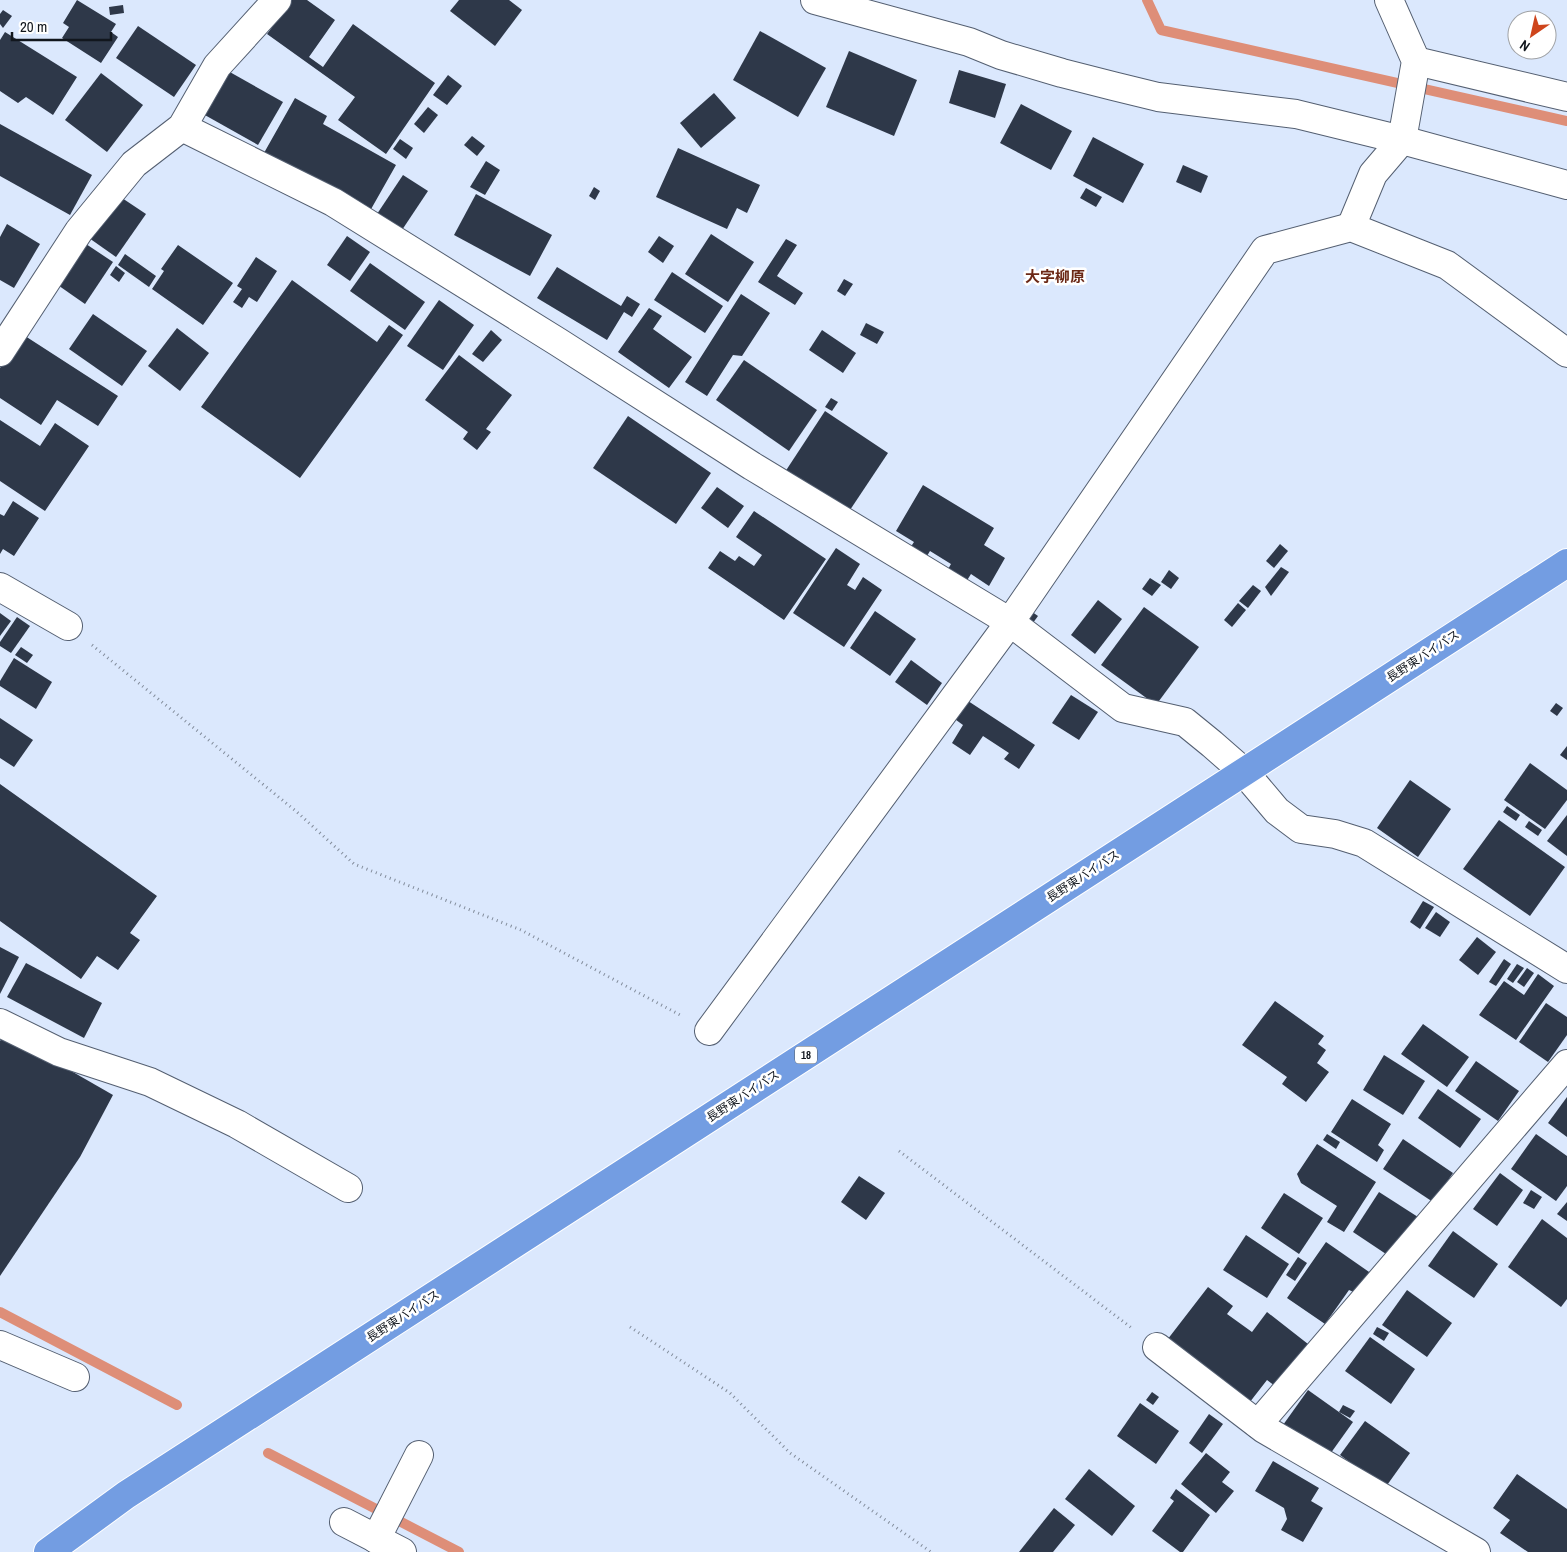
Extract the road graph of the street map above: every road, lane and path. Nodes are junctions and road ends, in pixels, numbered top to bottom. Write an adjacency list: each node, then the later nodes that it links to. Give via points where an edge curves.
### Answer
1 (277, 0): 6 (street, via 217,66)
2 (815, 0): 7 (street, via 969,42 1062,73 1158,97)
3 (1389, 0): 4 (street)
4 (1416, 61): 5 (street); 7 (street)
5 (1567, 97)
6 (182, 127): 10 (street, via 134,164 79,231); 14 (street, via 333,202 752,466)
7 (1404, 128): 8 (street); 9 (street, via 1373,174)
8 (1567, 185)
9 (1352, 227): 11 (street, via 1446,265); 14 (street, via 1265,250)
10 (0, 352)
11 (1567, 353)
12 (1567, 563): 16 (highway, 長野東バイパス / 18)
13 (0, 588): 15 (street)
14 (1010, 622): 16 (street, via 1122,708 1185,722); 19 (street)
15 (68, 626): 19 (path, via 297,812 354,864 521,930)
16 (1244, 772): 17 (street, via 1277,811 1301,829 1364,843); 31 (highway, 長野東バイパス / 18, via 126,1495)
17 (1567, 969)
18 (0, 1023): 22 (street, via 60,1052 150,1082 237,1124)
19 (709, 1031)
20 (1567, 1064): 27 (street)
21 (899, 1151): 25 (path)
22 (348, 1188)
23 (630, 1327): 33 (path, via 730,1393 790,1453)
24 (0, 1346): 26 (street)
25 (1157, 1347): 27 (street)
26 (75, 1377)
27 (1258, 1424): 34 (street)
28 (419, 1456): 30 (street)
29 (344, 1522): 30 (street)
30 (376, 1539): 32 (street)
31 (48, 1552)
32 (402, 1552)
33 (931, 1552)
34 (1476, 1552)

